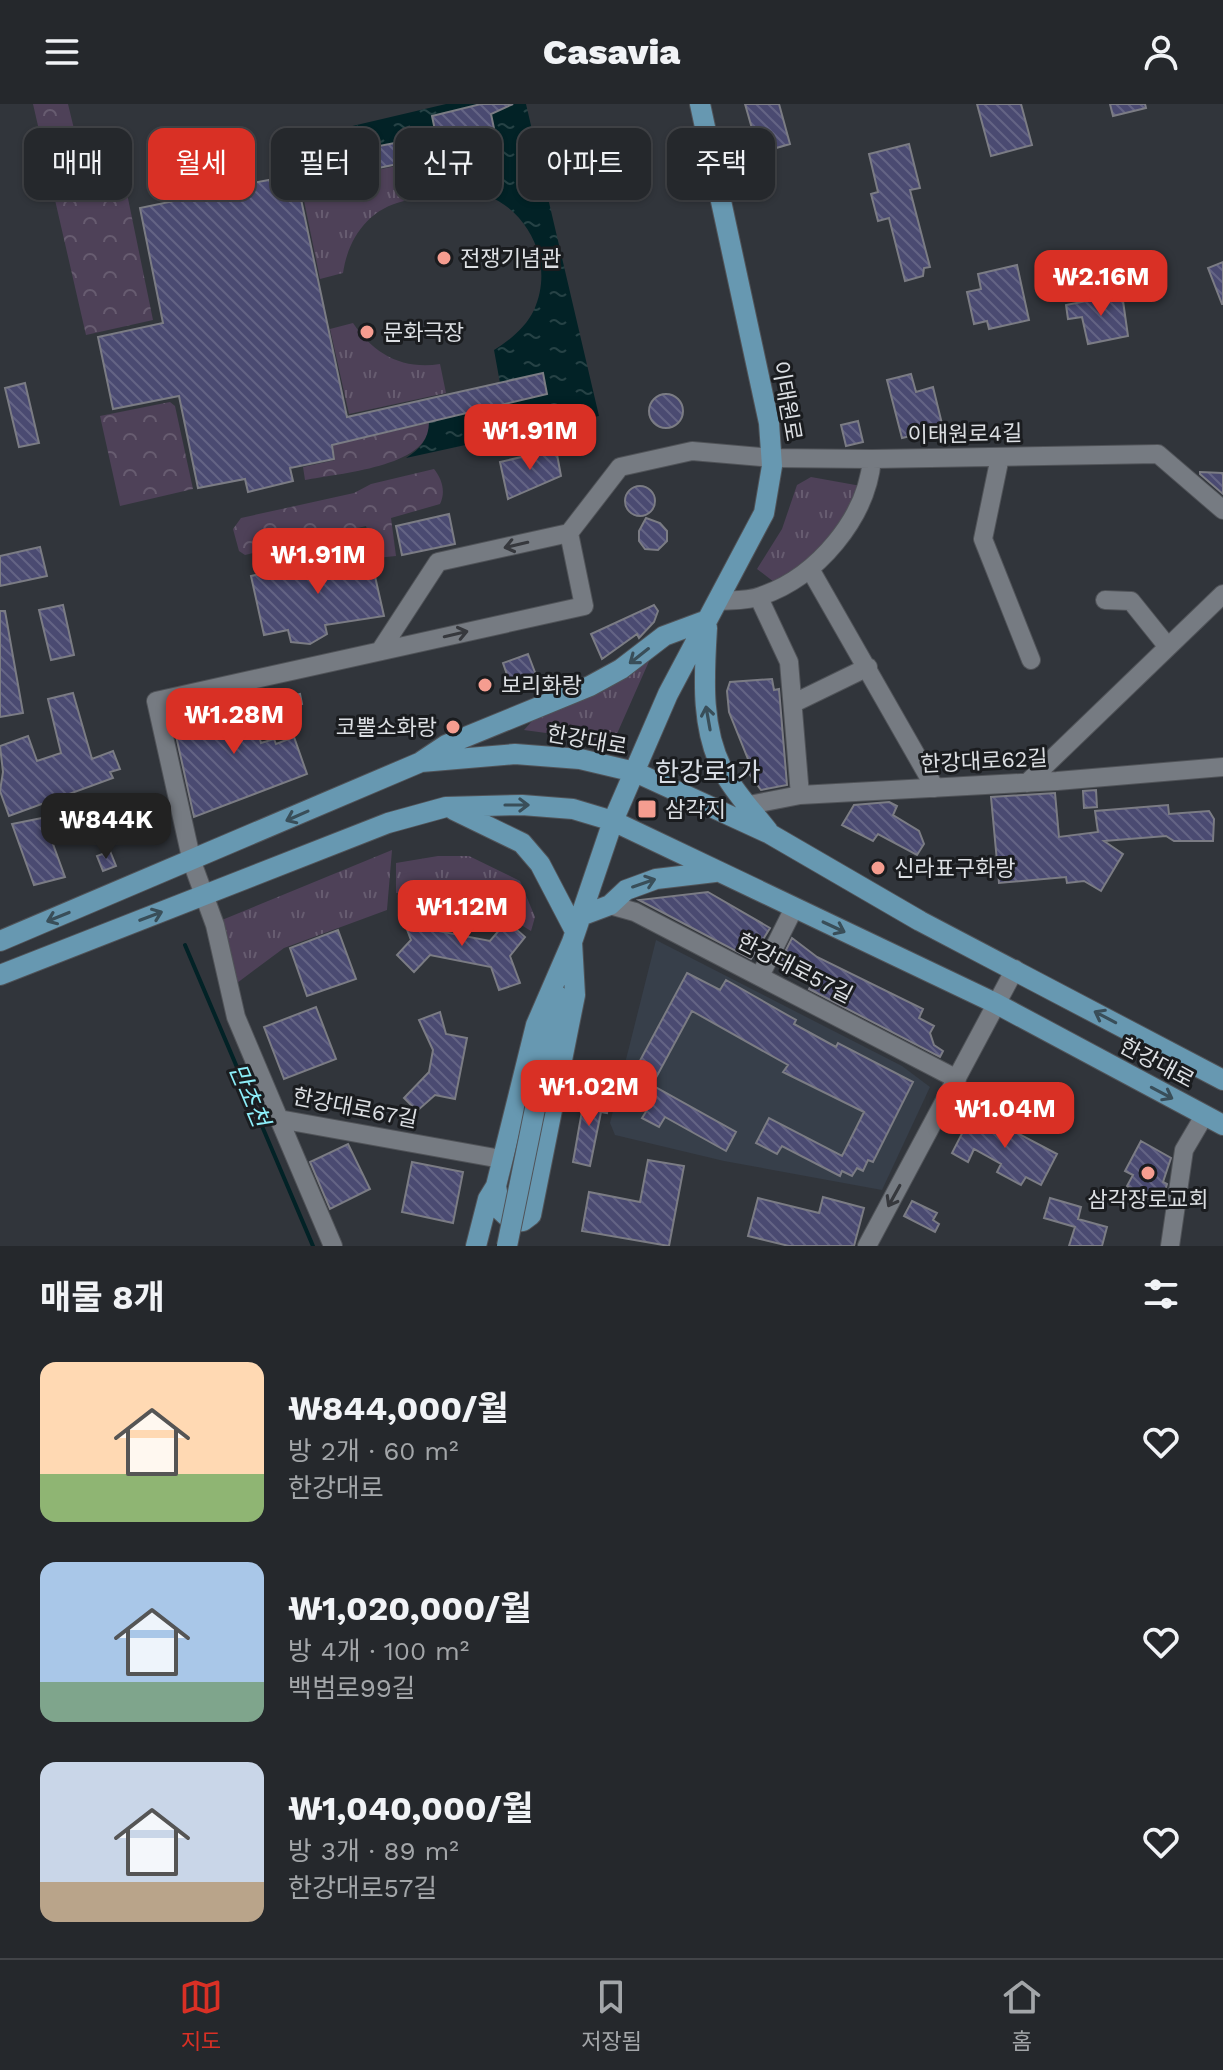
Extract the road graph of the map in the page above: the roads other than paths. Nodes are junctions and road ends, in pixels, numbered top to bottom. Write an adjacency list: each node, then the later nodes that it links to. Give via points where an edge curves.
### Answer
1 (700, 104): 3 (main road, 이태원로, via 766,408)
2 (1000, 457): 4 (street, 이태원로4길); 5 (street, 이태원로4길, via 1158,454); 15 (street, via 983,539)
3 (772, 458): 4 (street, 이태원로4길); 6 (street, 이태원로4길, via 692,451 620,467); 11 (main road, 이태원로, via 764,513)
4 (872, 459): 7 (street, via 870,484 854,518)
5 (1223, 510)
6 (569, 533): 14 (street, one-way to 14, via 438,562); 14 (street, one-way to 6, via 584,606)
7 (810, 569): 9 (street); 16 (street)
8 (1223, 594): 13 (street)
9 (759, 598): 11 (street); 17 (street, via 789,662)
10 (1105, 600): 13 (street, via 1131,601)
11 (718, 601): 12 (main road, 이태원로)
12 (707, 620): 18 (main road, one-way to 18, via 664,636 590,686 446,745); 20 (main road, 이태원로); 24 (main road, one-way to 12, via 725,775 706,712)
13 (1168, 647): 21 (street)
14 (380, 651): 28 (street, 한강대로67길, via 156,701)
15 (1031, 660)
16 (868, 667): 17 (street); 22 (street)
17 (794, 703): 23 (street)
18 (421, 762): 20 (main road, 한강대로, via 515,754 580,759); 28 (main road, 한강대로, one-way to 28)
19 (1223, 767): 21 (street, 한강대로62길)
20 (635, 772): 26 (main road, 이태원로); 27 (main road, 한강대로)
21 (1027, 783): 22 (street, 한강대로62길)
22 (935, 788): 23 (street, 한강대로62길)
23 (800, 795): 24 (street, 한강대로62길)
24 (749, 805): 27 (main road)
25 (446, 807): 26 (main road, 한강대로, one-way to 26, via 573,809); 30 (main road, 한강대로, via 388,823); 33 (main road, via 522,843 540,864)
26 (613, 821): 29 (main road, 한강대로); 33 (main road, 이태원로)
27 (770, 834): 35 (main road, 한강대로)
28 (192, 862): 30 (street, 한강대로67길); 34 (main road, 한강대로, one-way to 34)
29 (719, 872): 31 (main road, one-way to 29, via 626,890 656,879); 32 (main road, 한강대로)
30 (203, 895): 36 (main road, 한강대로, one-way to 30); 43 (street, 한강대로67길, via 236,1017)
31 (610, 905): 33 (main road); 37 (street, 한강대로57길, via 635,912)
32 (794, 908): 37 (street); 38 (main road, 한강대로, one-way to 38)
33 (575, 930): 41 (main road); 45 (main road, via 536,1025); 46 (main road, via 575,995)
34 (0, 941)
35 (1015, 969): 38 (street); 40 (main road, 한강대로, one-way to 35)
36 (0, 975)
37 (760, 976): 39 (street, 한강대로57길)
38 (995, 1003): 39 (street); 42 (main road, 한강대로, one-way to 42)
39 (957, 1079): 52 (street, one-way to 52)
40 (1223, 1080)
41 (542, 1095): 50 (main road, bridge); 51 (main road)
42 (1204, 1116): 44 (main road, 한강대로); 53 (street, via 1180,1164)
43 (279, 1119): 45 (street, 한강대로67길); 49 (street)
44 (1223, 1125)
45 (503, 1151): 46 (main road, via 517,1160); 47 (main road)
46 (544, 1156): 48 (main road, via 531,1215 517,1222)
47 (496, 1186): 48 (main road, via 500,1210); 48 (main road, via 476,1246)
48 (508, 1219)
49 (333, 1246)
50 (507, 1246)
51 (515, 1246)
52 (867, 1246)
53 (1170, 1246)

